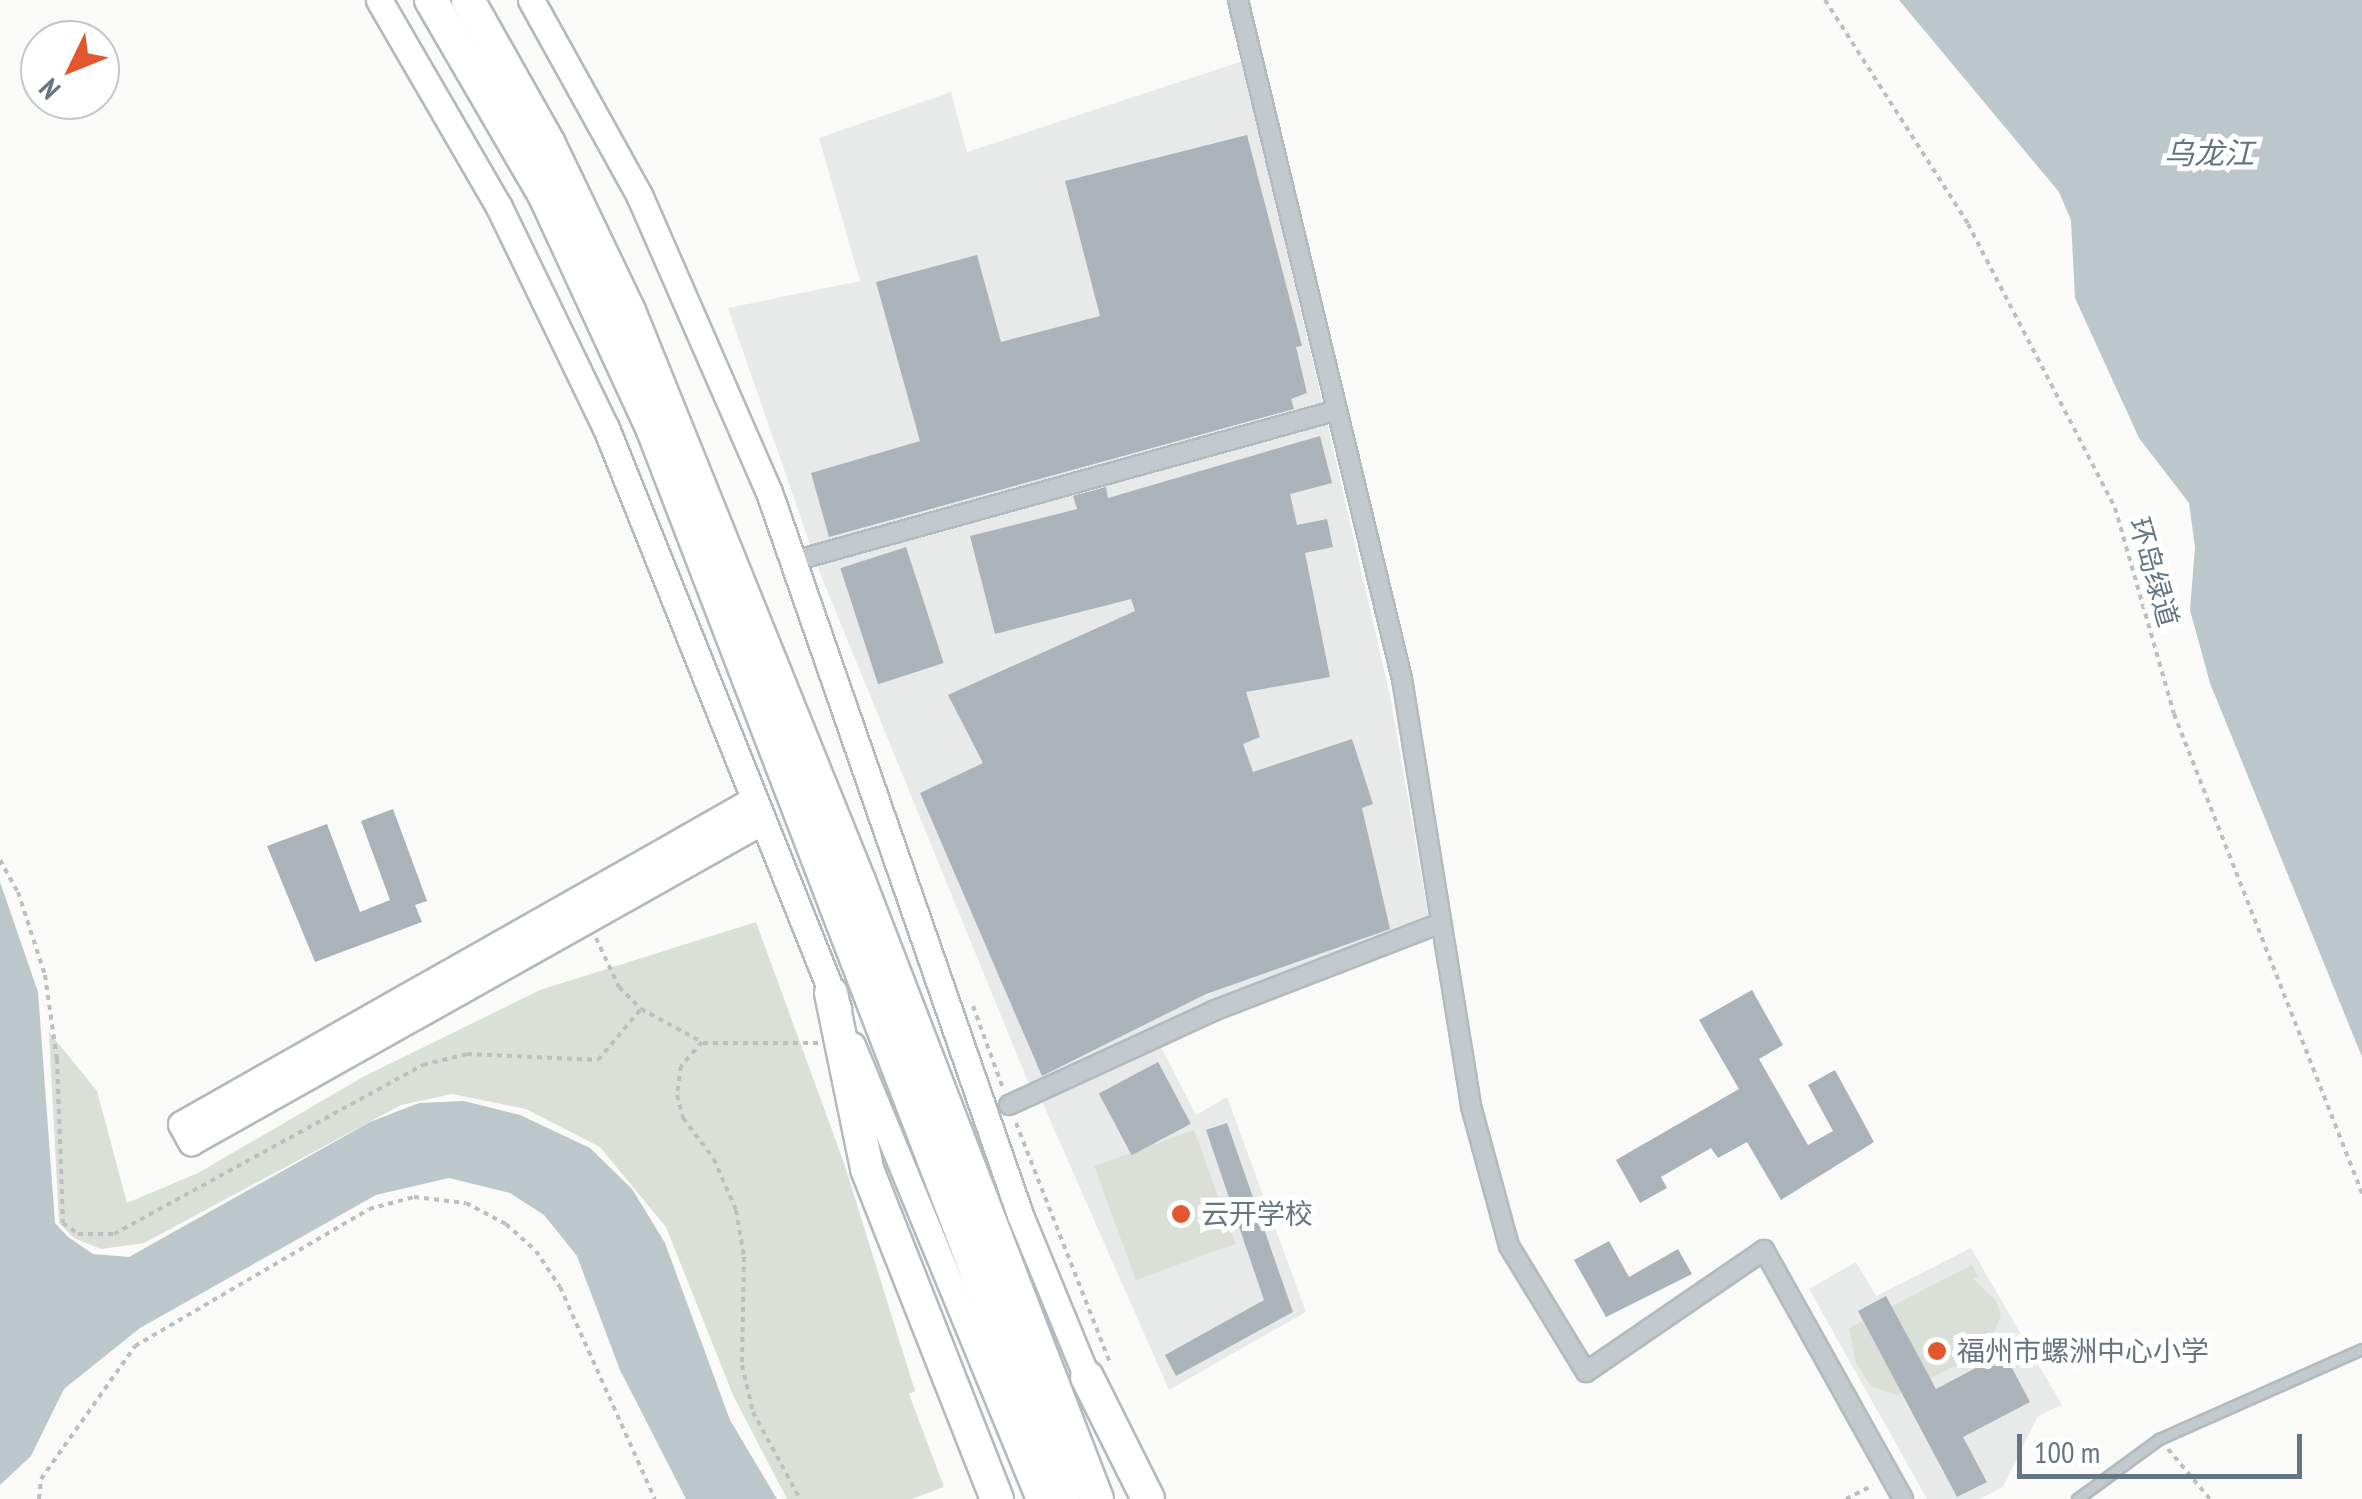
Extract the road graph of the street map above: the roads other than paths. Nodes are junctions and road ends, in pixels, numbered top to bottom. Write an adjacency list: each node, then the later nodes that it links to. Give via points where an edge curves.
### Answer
1 (379, 0): 8 (main road, via 466,146 556,318 648,524)
2 (431, 0): 5 (highway)
3 (530, 0): 7 (main road, via 684,288 769,492)
4 (1238, 0): 6 (street)
5 (470, 23): 16 (highway, via 653,430); 17 (highway, via 548,142 629,311 859,881)
6 (1334, 411): 7 (street); 9 (street, via 1402,679)
7 (790, 562): 13 (main road, via 1020,1215)
8 (757, 811): 8 (main road, via 181,1124 191,1142 587,918); 10 (main road)
9 (1441, 923): 11 (street, via 1229,1004); 20 (street, via 1471,1106 1509,1246 1586,1372 1764,1250)
10 (831, 993): 14 (highway, via 867,1168); 15 (main road)
11 (1009, 1105)
12 (2362, 1349): 21 (lane, via 2159,1438)
13 (1102, 1378): 18 (main road); 19 (highway)
14 (997, 1499)
15 (1039, 1499)
16 (1064, 1499)
17 (1097, 1499)
18 (1135, 1499)
19 (1148, 1499)
20 (1903, 1499)
21 (2077, 1499)

